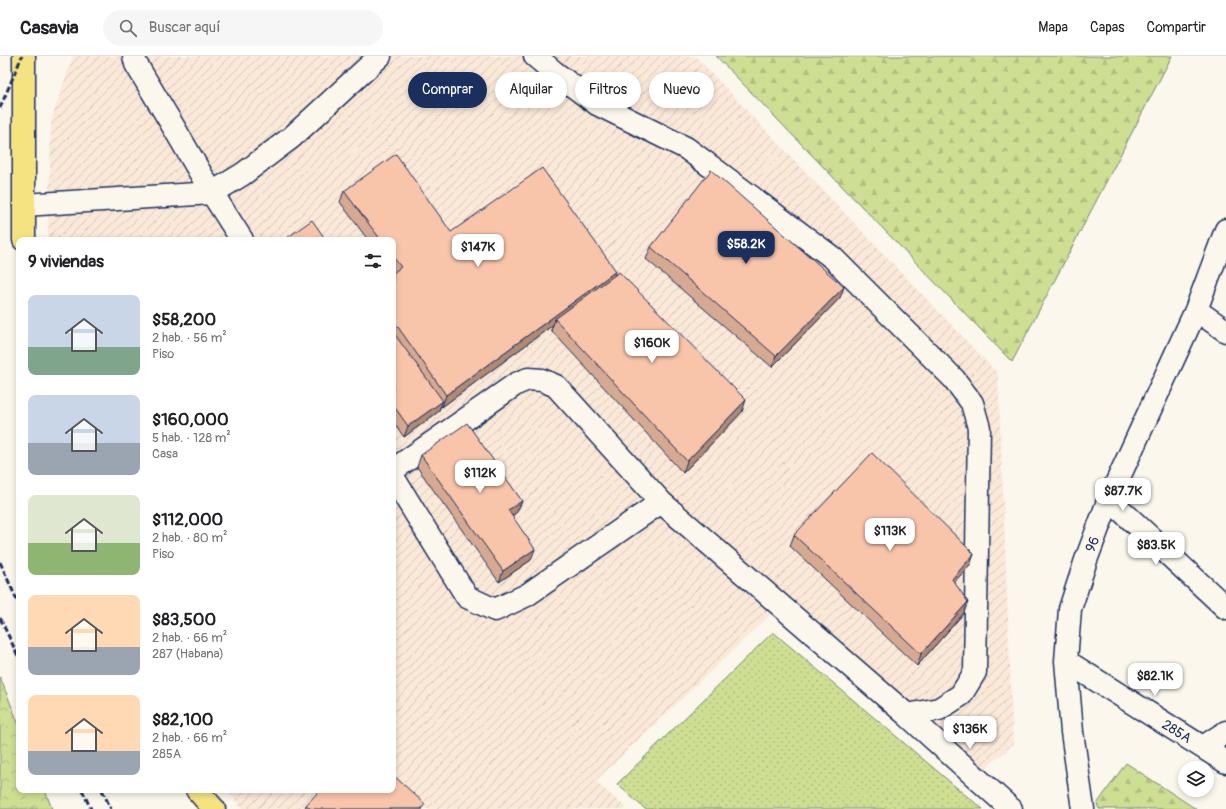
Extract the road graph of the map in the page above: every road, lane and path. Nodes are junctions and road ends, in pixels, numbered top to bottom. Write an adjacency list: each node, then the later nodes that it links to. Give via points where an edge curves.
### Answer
1 (24, 56): 6 (main road)
2 (134, 56): 5 (street, via 136,64)
3 (380, 56): 5 (street, via 292,137 243,174)
4 (535, 56): 18 (street, via 598,104 686,148 833,258 954,379 972,403 979,428 975,672 961,695 938,709)
5 (212, 192): 6 (street); 9 (street)
6 (24, 205): 8 (main road)
7 (1226, 230): 10 (street, 96)
8 (24, 237)
9 (240, 237)
10 (1196, 310): 11 (street); 14 (street, 96)
11 (1226, 331)
12 (396, 468): 15 (street, via 528,378 556,386)
13 (396, 482): 15 (street, via 467,597 495,610 527,596)
14 (1109, 500): 16 (street); 17 (street, 96, via 1070,609)
15 (661, 502): 18 (street)
16 (1226, 608)
17 (1066, 661): 20 (street, 285A); 25 (street, 96, via 1072,732)
18 (907, 715): 24 (street)
19 (1226, 732): 20 (street)
20 (1203, 747): 21 (street, 285A)
21 (1226, 762)
22 (200, 793): 23 (main road)
23 (214, 809)
24 (1011, 809)
25 (1083, 809)

